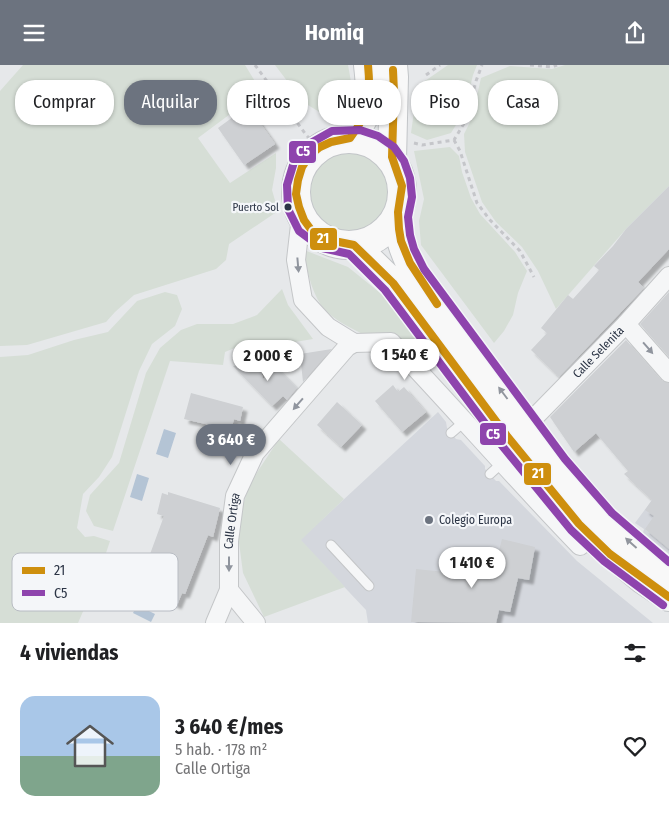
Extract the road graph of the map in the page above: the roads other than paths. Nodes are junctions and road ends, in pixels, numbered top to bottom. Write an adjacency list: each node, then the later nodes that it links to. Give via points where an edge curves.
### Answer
1 (368, 65): 3 (main road, via 369,108)
2 (393, 65): 4 (main road)
3 (350, 138): 4 (main road); 6 (main road, via 319,147 304,162 296,181 296,202)
4 (393, 150): 5 (main road, via 402,186)
5 (398, 213): 7 (main road, via 380,235); 13 (main road, one-way to 5, via 415,274 403,252)
6 (301, 217): 7 (main road, via 323,239); 10 (street, one-way to 10, via 296,260 303,299 328,327)
7 (354, 245): 20 (main road, via 393,283 507,436 590,535 642,579)
8 (669, 276): 9 (street, Calle Selenita)
9 (626, 324): 11 (street, one-way to 11); 13 (street, Calle Selenita)
10 (354, 343): 12 (street, via 391,342); 19 (street, Calle Ortiga, one-way to 19, via 347,347 255,453 235,496 229,541)
11 (669, 373)
12 (465, 421): 14 (lane); 16 (street, via 496,469 527,491)
13 (527, 425): 17 (main road, one-way to 13, via 605,520)
14 (452, 433)
15 (331, 545): 18 (lane)
16 (580, 546): 21 (main road)
17 (669, 574)
18 (369, 586)
19 (230, 590): 22 (street, Calle Ortiga); 23 (street)
20 (669, 597)
21 (669, 617)
22 (215, 623)
23 (256, 623)

